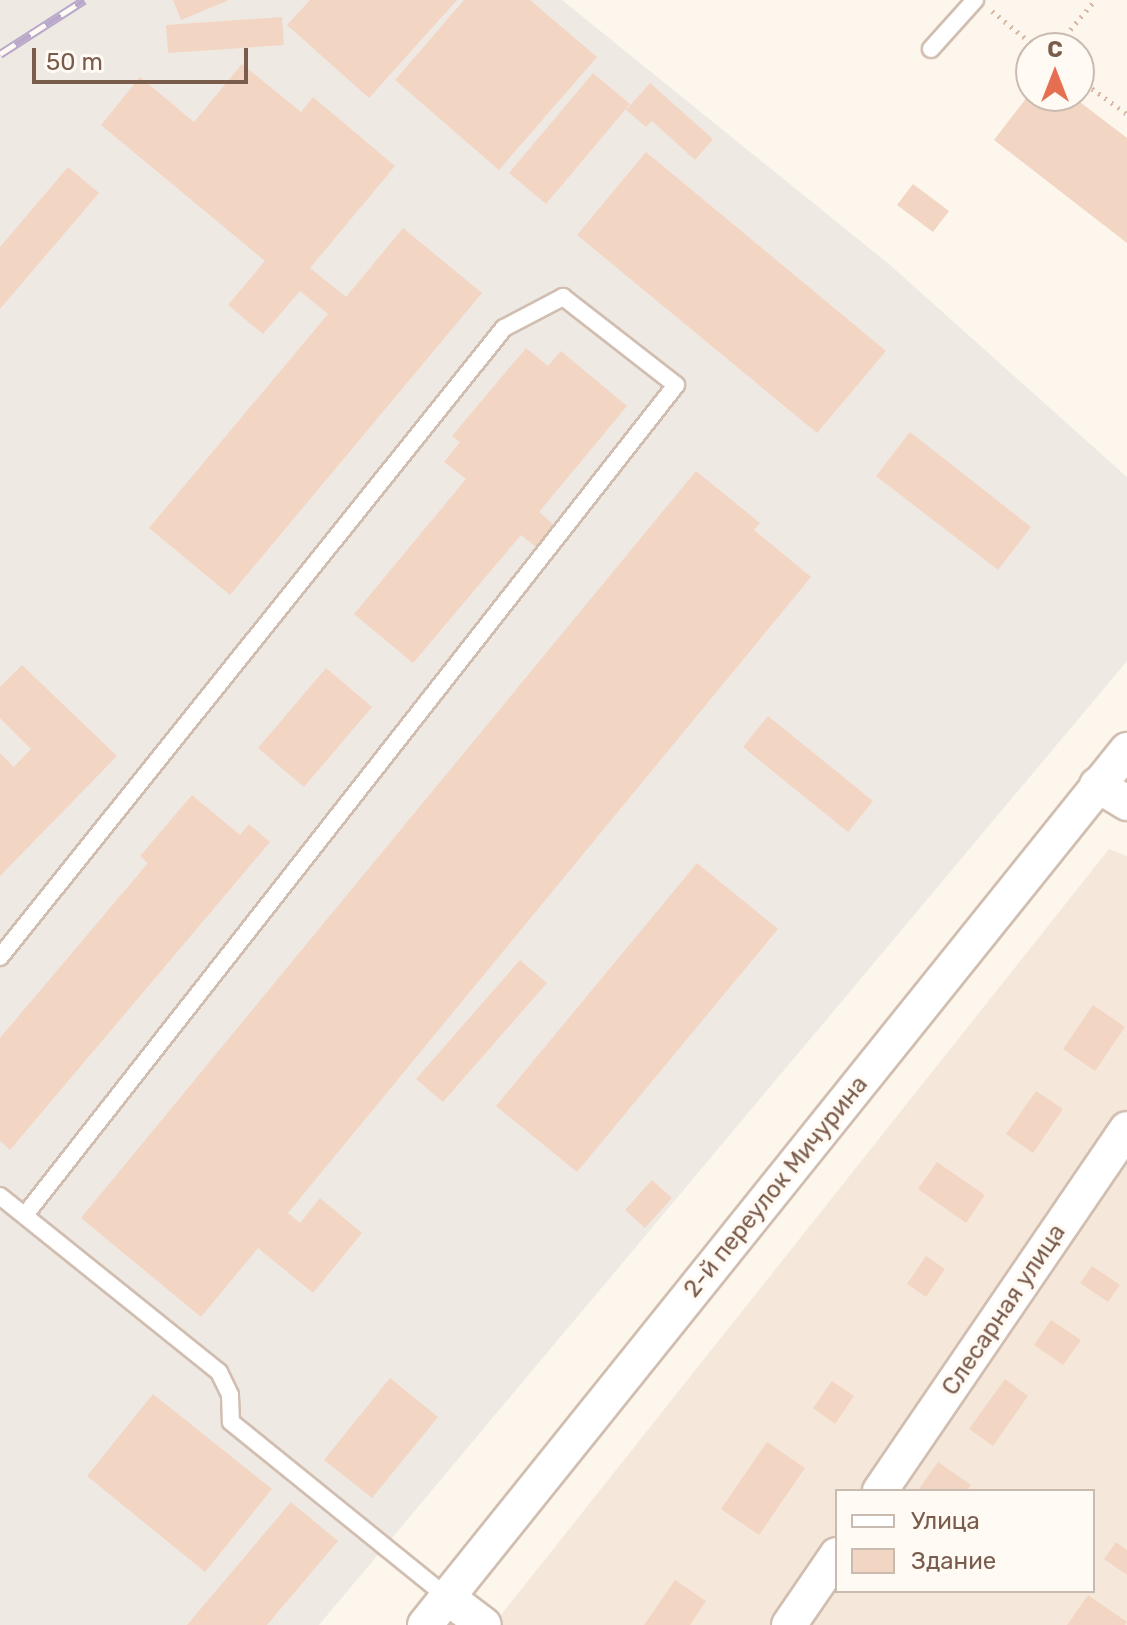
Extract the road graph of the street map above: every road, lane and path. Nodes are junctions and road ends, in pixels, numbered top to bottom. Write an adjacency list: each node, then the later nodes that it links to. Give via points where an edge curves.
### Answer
1 (975, 0): 6 (lane)
2 (1095, 0): 5 (path)
3 (990, 10): 4 (path)
4 (1017, 32)
5 (1068, 32)
6 (931, 49)
7 (1095, 91): 8 (path)
8 (1127, 114)
9 (1127, 750): 10 (street, 2-й переулок Мичурина)
10 (1097, 785): 11 (street); 18 (street, 2-й переулок Мичурина)
11 (1127, 803)
12 (0, 957): 15 (lane, via 504,328 563,297 676,385)
13 (1127, 1129): 16 (street, Слесарная улица)
14 (0, 1196): 15 (lane)
15 (25, 1215): 18 (lane, via 219,1372 230,1395 231,1422)
16 (881, 1489)
17 (835, 1558): 21 (street)
18 (447, 1597): 19 (street, 2-й переулок Мичурина); 20 (street)
19 (425, 1625)
20 (484, 1625)
21 (789, 1625)

